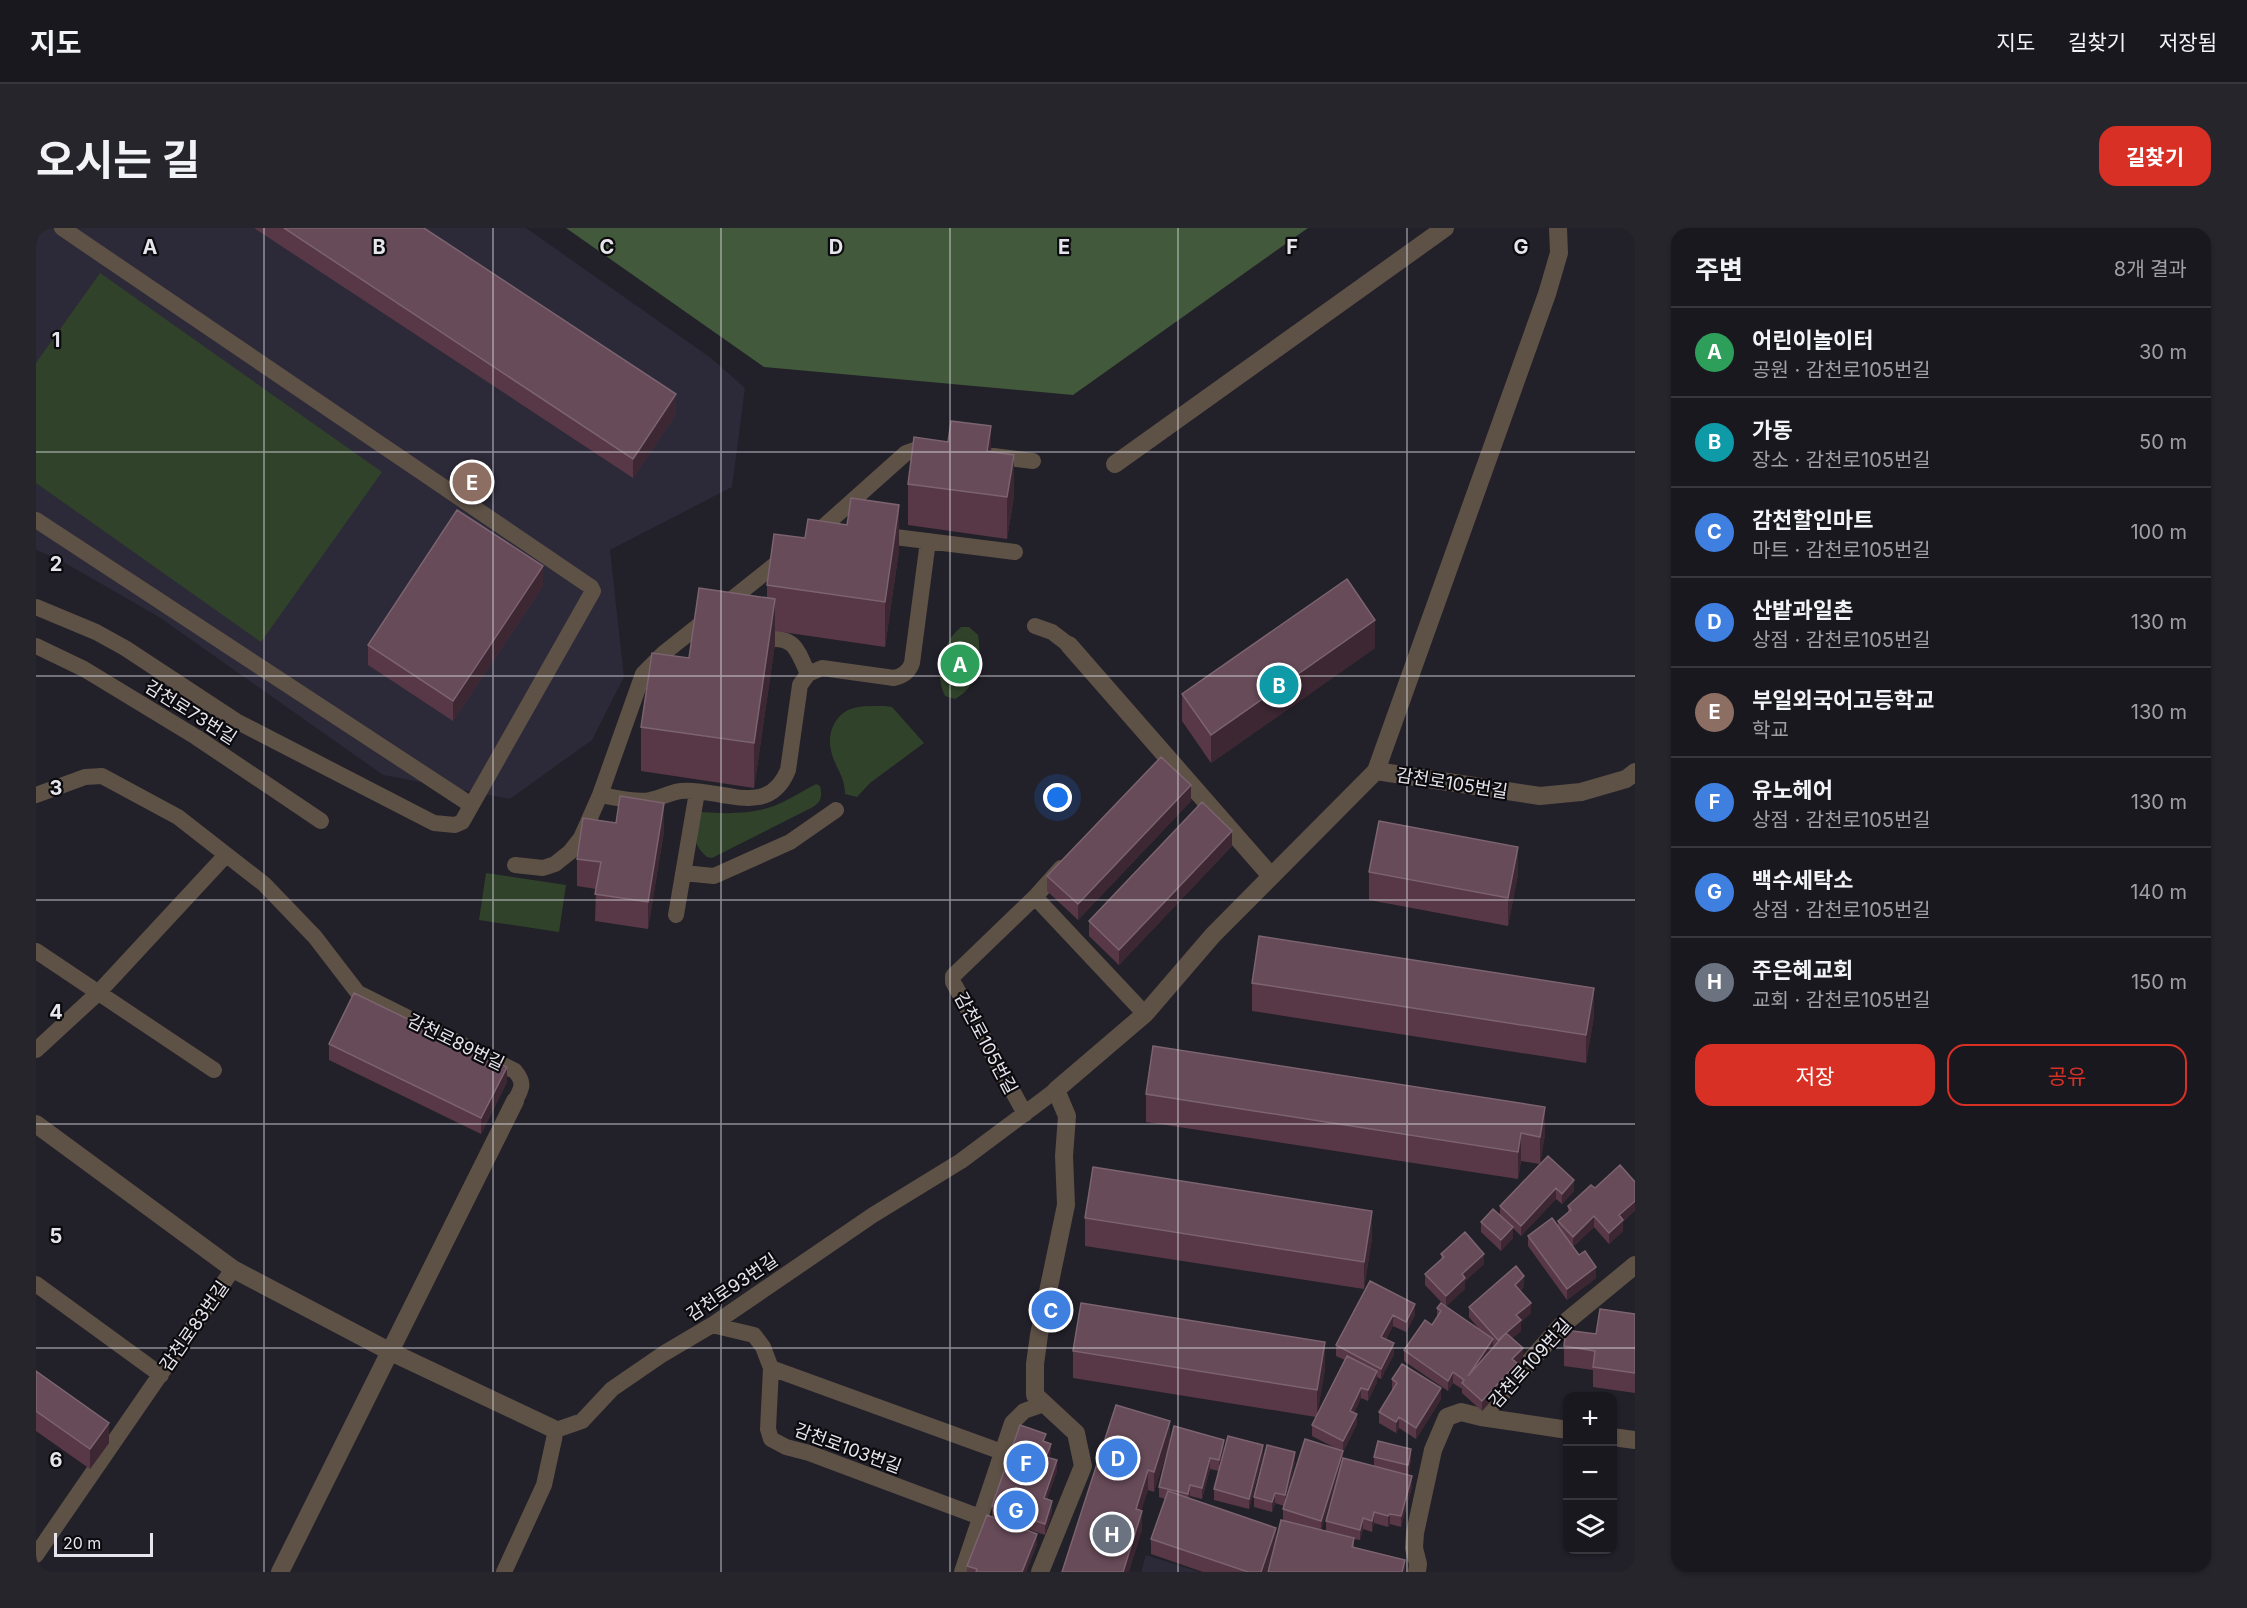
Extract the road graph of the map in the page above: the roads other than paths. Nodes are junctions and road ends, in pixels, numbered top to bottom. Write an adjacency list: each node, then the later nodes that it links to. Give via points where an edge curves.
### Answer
1 (62, 228): 25 (lane, via 593,589)
2 (1445, 228): 7 (street)
3 (1558, 228): 20 (street, via 1559,253 1547,294)
4 (951, 451): 9 (lane, via 920,448 906,453 817,531)
5 (974, 454): 6 (lane)
6 (1034, 461)
7 (1115, 464)
8 (36, 520): 25 (lane)
9 (928, 541): 11 (lane); 19 (lane, via 910,669 894,678 822,668)
10 (795, 549): 14 (lane)
11 (1016, 552)
12 (36, 607): 25 (lane, via 96,632 236,722 434,823 459,824)
13 (1035, 626): 17 (lane, via 1052,632)
14 (696, 628): 15 (lane); 24 (lane, via 643,674)
15 (718, 631)
16 (741, 634): 19 (lane, via 793,644)
17 (1069, 645): 32 (street, via 1160,757)
18 (36, 646): 27 (lane, 감천로73번길, via 84,669 155,712)
19 (808, 674): 22 (lane, via 800,685 788,770 777,789 755,798)
20 (1376, 771): 21 (street, 감천로105번길, via 1540,796 1581,792 1626,779); 32 (street, 감천로105번길)
21 (1635, 772)
22 (697, 792): 24 (lane, via 682,791 644,801); 31 (lane)
23 (36, 795): 28 (lane, 감천로89번길, via 85,777 102,776 178,817)
24 (600, 795): 30 (lane, via 581,837 564,858 543,868)
25 (471, 805)
26 (836, 810): 31 (lane, via 790,842 714,876)
27 (321, 820)
28 (226, 855): 36 (lane); 41 (lane, 감천로89번길, via 295,914 358,993 515,1071 521,1078 521,1089)
29 (1072, 856): 33 (lane, 감천로105번길)
30 (515, 866)
31 (683, 873): 34 (lane)
32 (1271, 876): 37 (street, 감천로105번길, via 1213,935)
33 (1035, 897): 37 (lane); 42 (lane, 감천로105번길, via 953,976)
34 (676, 915)
35 (36, 951): 36 (lane)
36 (98, 993): 38 (lane); 39 (lane)
37 (1146, 1014): 40 (street, 감천로105번길)
38 (36, 1050)
39 (214, 1070)
40 (1056, 1090): 42 (lane, 감천로93번길); 51 (street, via 1067,1116 1066,1205 1035,1364 1035,1395)
41 (515, 1101): 48 (street, 감천로89번길)
42 (1025, 1114): 47 (lane, 감천로93번길, via 961,1161 865,1220)
43 (36, 1124): 45 (street, 감천로83번길)
44 (1635, 1265): 52 (street, 감천로109번길, via 1561,1326)
45 (233, 1269): 48 (street); 50 (lane, 감천로83번길)
46 (36, 1284): 50 (lane)
47 (712, 1325): 49 (lane, 감천로103번길, via 754,1335); 54 (lane, 감천로93번길, via 612,1389 582,1420)
48 (389, 1351): 54 (street); 60 (street, 감천로89번길)
49 (771, 1368): 57 (lane); 58 (lane, 감천로103번길, via 771,1439)
50 (160, 1375): 59 (lane, 감천로83번길)
51 (1044, 1404): 57 (lane, via 1015,1419); 63 (street, via 1076,1433 1083,1466)
52 (1481, 1417): 53 (street); 64 (street, via 1461,1412 1447,1417 1433,1450 1414,1533)
53 (1563, 1429)
54 (556, 1430): 61 (lane, via 544,1485)
55 (1617, 1438): 56 (street)
56 (1635, 1440)
57 (1002, 1452): 58 (lane)
58 (980, 1517): 62 (lane)
59 (36, 1555)
60 (280, 1572)
61 (504, 1572)
62 (962, 1572)
63 (1040, 1572)
64 (1417, 1572)

